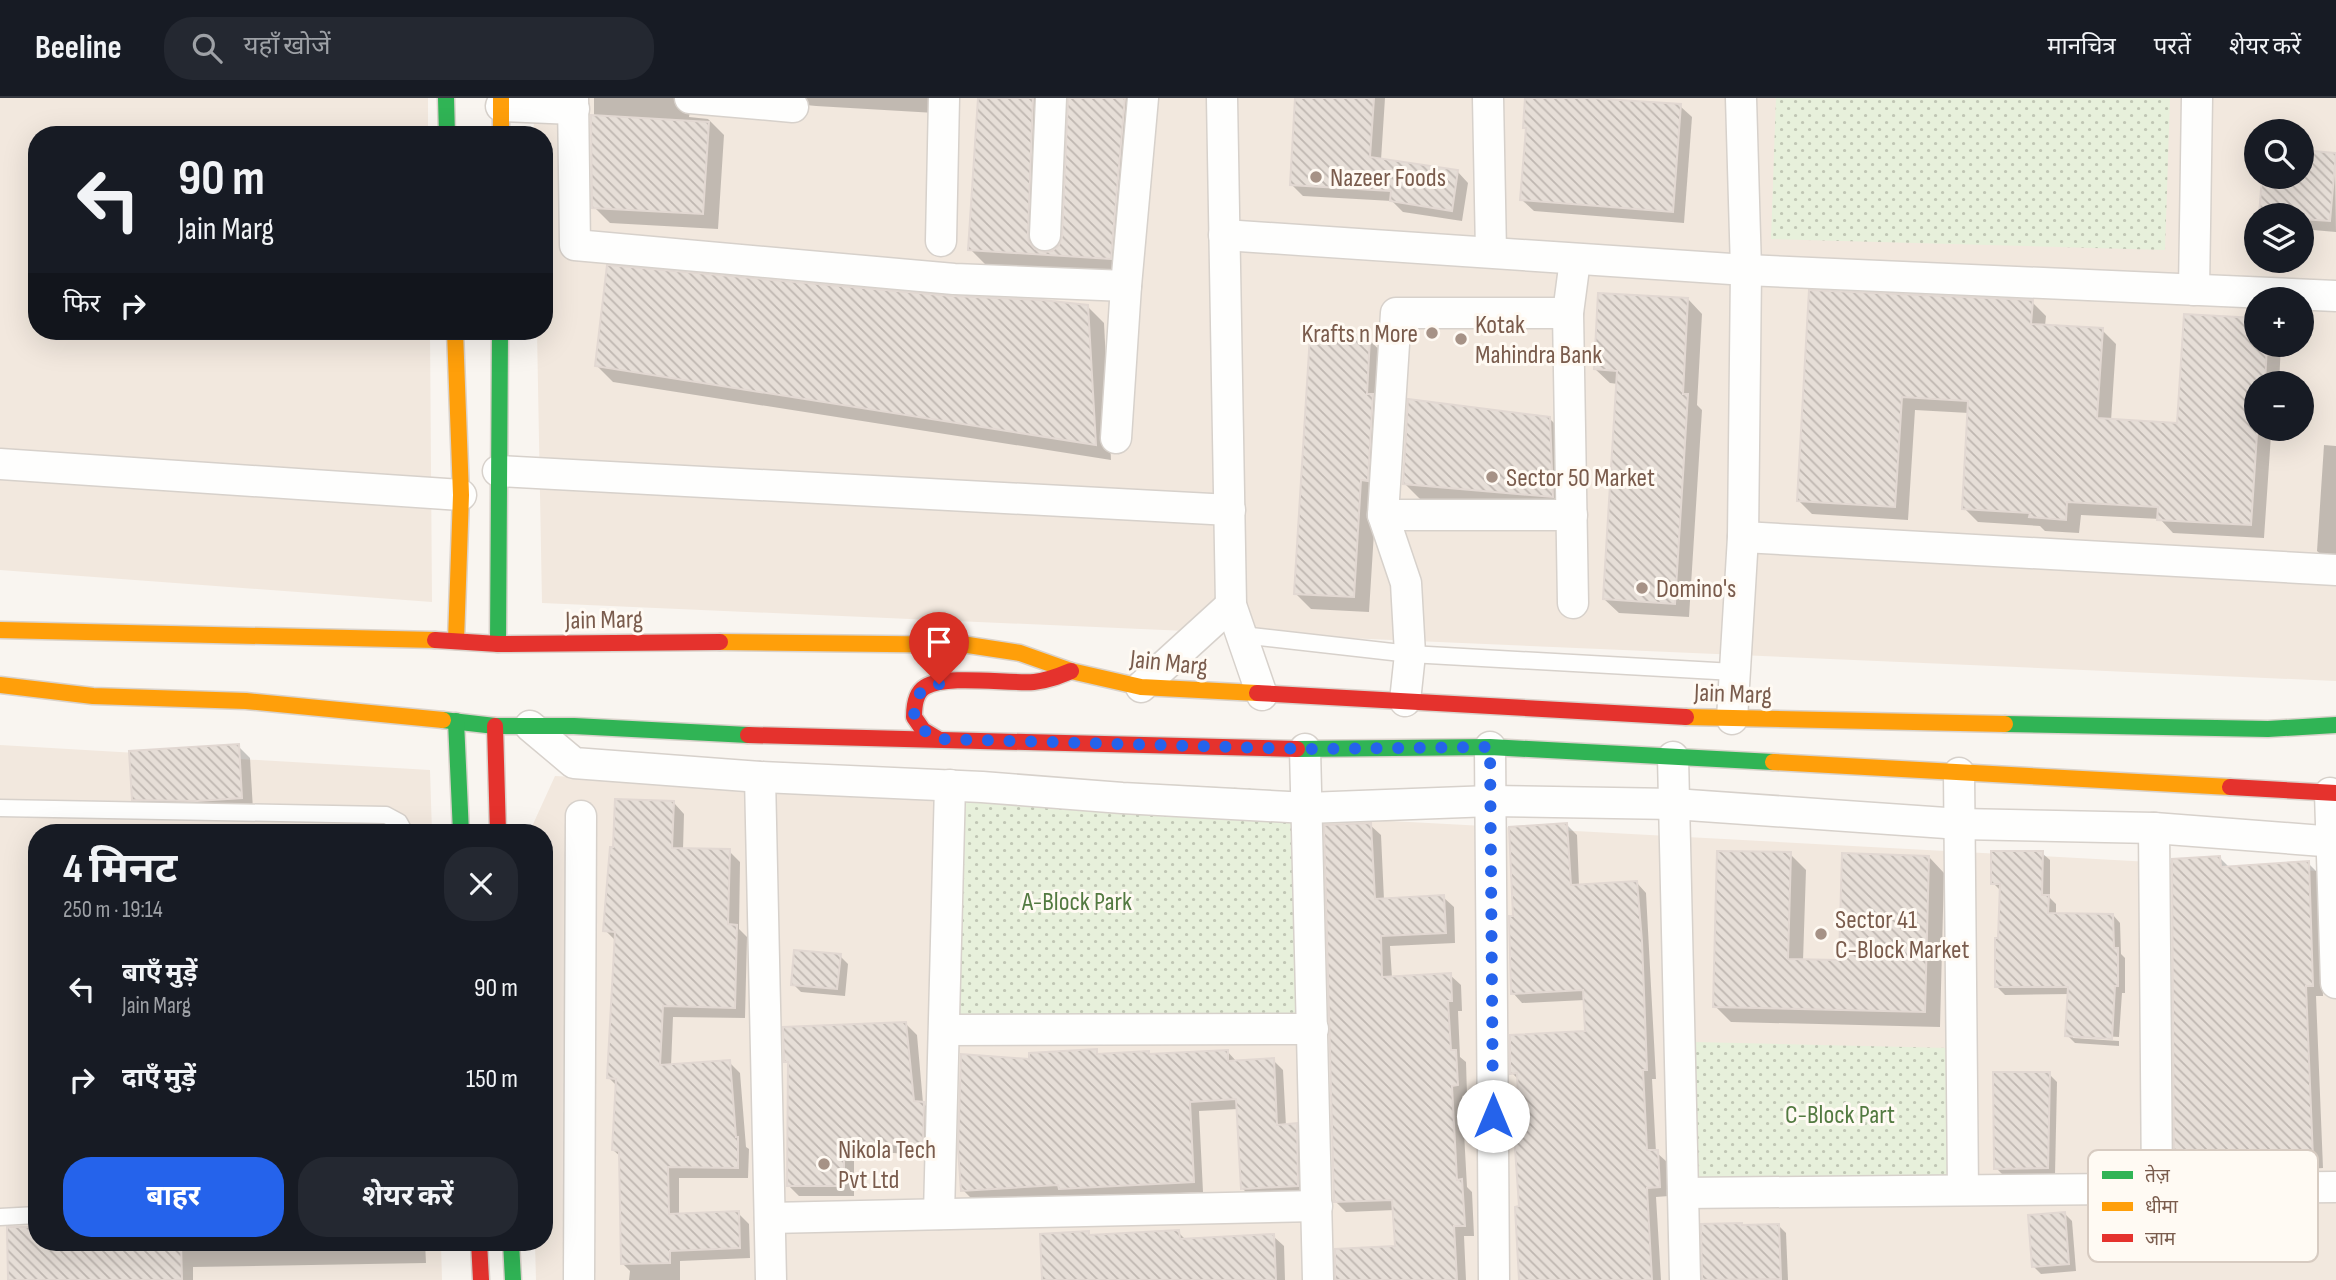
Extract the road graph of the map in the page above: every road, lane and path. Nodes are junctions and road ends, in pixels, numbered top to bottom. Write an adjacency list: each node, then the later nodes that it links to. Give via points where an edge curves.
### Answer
1 (446, 98): 13 (street)
2 (690, 98): 11 (street)
3 (944, 98): 16 (street)
4 (1051, 98): 14 (street)
5 (1143, 98): 20 (street)
6 (1222, 98): 15 (street)
7 (1488, 98): 17 (street)
8 (1741, 98): 19 (street)
9 (2197, 98): 21 (street)
10 (573, 103): 12 (street); 20 (street, via 575,245 954,279)
11 (793, 107)
12 (501, 113)
13 (447, 126)
14 (1045, 235)
15 (1224, 235): 17 (street); 30 (street)
16 (941, 241)
17 (1491, 252): 18 (street)
18 (1575, 260): 19 (street); 23 (street)
19 (1746, 270): 21 (street); 33 (street)
20 (1126, 286): 26 (street)
21 (2194, 290): 22 (street)
22 (2336, 296)
23 (1567, 313): 31 (street, via 1396,313); 32 (street)
24 (455, 340): 29 (street)
25 (500, 340): 28 (street)
26 (1116, 438)
27 (0, 464): 29 (street)
28 (499, 471): 30 (street); 42 (street)
29 (461, 495): 41 (street)
30 (1230, 510): 36 (street)
31 (1383, 515): 32 (street); 43 (street, via 1406,583)
32 (1572, 515): 35 (street)
33 (1743, 537): 34 (street); 45 (street)
34 (2336, 570)
35 (1573, 603)
36 (1231, 605): 40 (street); 47 (street)
37 (58, 614): 39 (street)
38 (0, 630): 39 (street, Jain Marg)
39 (142, 635): 41 (street, Jain Marg)
40 (1242, 635): 43 (lane); 48 (street)
41 (456, 641): 42 (street, Jain Marg)
42 (498, 645): 44 (street, Jain Marg, via 780,641 968,645 1020,653)
43 (1410, 654): 45 (lane); 50 (street)
44 (1071, 671): 47 (street, Jain Marg); 57 (street, via 1036,682 953,681 926,687 917,697 914,717 923,730)
45 (1734, 672): 52 (street)
46 (0, 685): 49 (street)
47 (1141, 687): 48 (street, Jain Marg)
48 (1262, 695): 50 (street, Jain Marg)
49 (93, 696): 51 (street); 53 (street, via 246,701)
50 (1405, 701): 52 (street, Jain Marg)
51 (33, 705)
52 (1732, 719): 54 (street, Jain Marg, via 2268,729)
53 (456, 721): 55 (street); 71 (street)
54 (2336, 725)
55 (495, 726): 56 (street); 72 (street)
56 (530, 726): 57 (street); 62 (street, via 573,763)
57 (938, 739): 59 (street)
58 (1490, 747): 59 (street); 60 (street); 65 (street)
59 (1305, 749): 67 (street)
60 (1673, 757): 61 (street); 66 (street)
61 (1959, 773): 64 (street); 73 (street)
62 (760, 778): 63 (street); 89 (street)
63 (950, 785): 67 (street); 78 (street)
64 (2333, 793): 75 (street)
65 (1491, 801): 66 (street); 67 (street); 97 (street)
66 (1674, 804): 73 (street); 84 (street)
67 (1307, 807): 77 (street)
68 (0, 808): 70 (lane, via 386,815)
69 (581, 816): 94 (street)
70 (400, 824)
71 (461, 824)
72 (498, 824)
73 (1960, 824): 74 (street); 83 (street)
74 (2154, 828): 75 (street); 79 (street)
75 (2334, 842): 76 (street)
76 (2336, 983)
77 (1313, 1029): 78 (street); 85 (street)
78 (945, 1030): 86 (street)
79 (2157, 1150)
80 (2318, 1187): 81 (street)
81 (2336, 1187)
82 (2088, 1189): 83 (street)
83 (1963, 1190): 84 (street)
84 (1683, 1193): 98 (street)
85 (1317, 1206): 86 (street); 96 (street)
86 (939, 1214): 89 (street)
87 (28, 1215): 88 (lane)
88 (0, 1217)
89 (769, 1218): 95 (street)
90 (479, 1251): 92 (street)
91 (511, 1251): 93 (street)
92 (481, 1280)
93 (513, 1280)
94 (579, 1280)
95 (771, 1280)
96 (1318, 1280)
97 (1494, 1280)
98 (1685, 1280)

